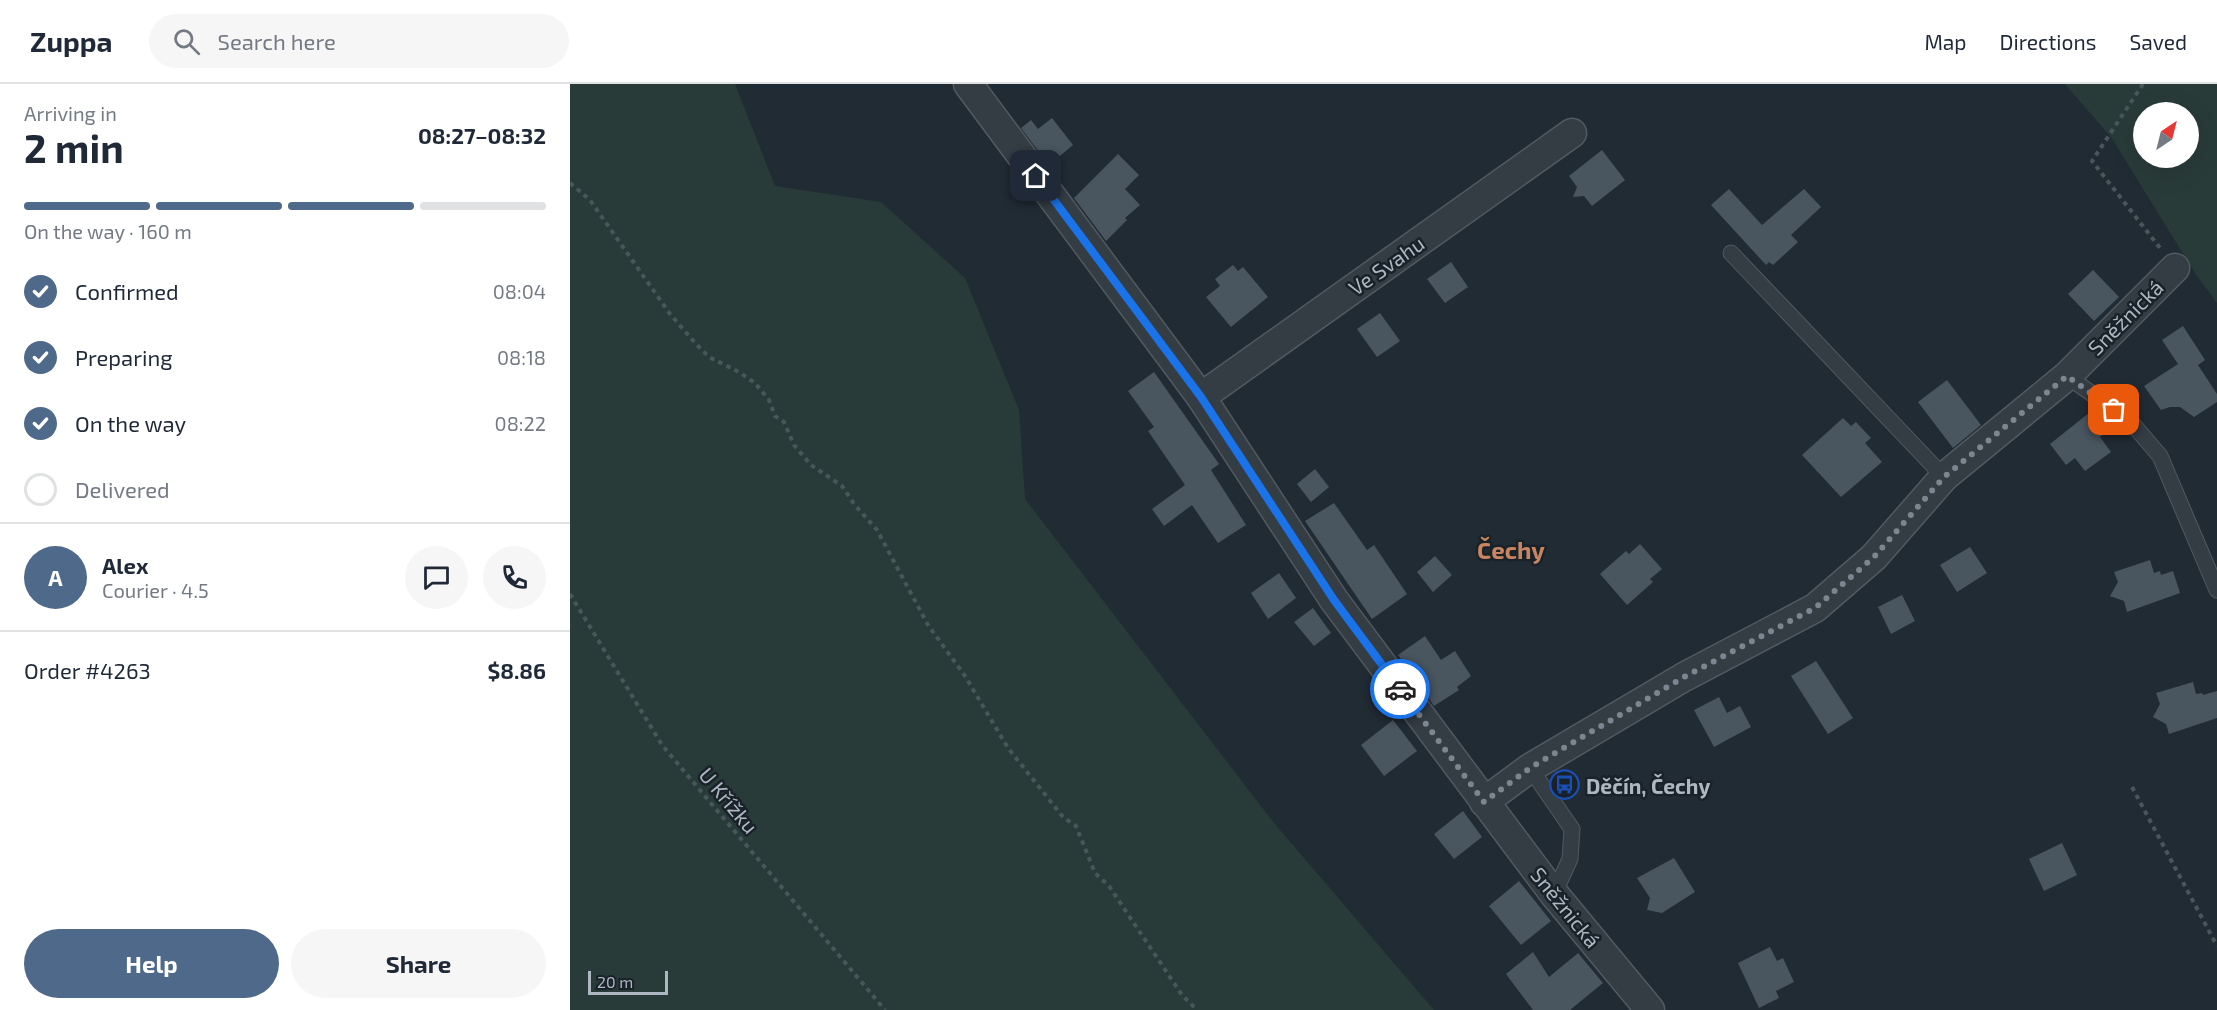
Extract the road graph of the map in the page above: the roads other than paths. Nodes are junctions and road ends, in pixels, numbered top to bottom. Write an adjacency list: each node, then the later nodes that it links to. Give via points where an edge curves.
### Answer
1 (968, 84): 6 (street, Sněžnická)
2 (1572, 133): 6 (street, Ve Svahu)
3 (1731, 253): 7 (lane)
4 (2175, 268): 5 (street, Sněžnická)
5 (2067, 376): 7 (street, Sněžnická); 8 (lane, via 2130,422 2160,456)
6 (1201, 397): 10 (street, Sněžnická, via 1334,600)
7 (1944, 477): 9 (street, Sněžnická, via 1874,557 1815,608 1684,677)
8 (2217, 590)
9 (1530, 768): 10 (street, Sněžnická); 11 (lane, via 1572,829 1570,859)
10 (1484, 802): 11 (street, Sněžnická)
11 (1554, 894): 12 (street, Sněžnická)
12 (1650, 1010)

